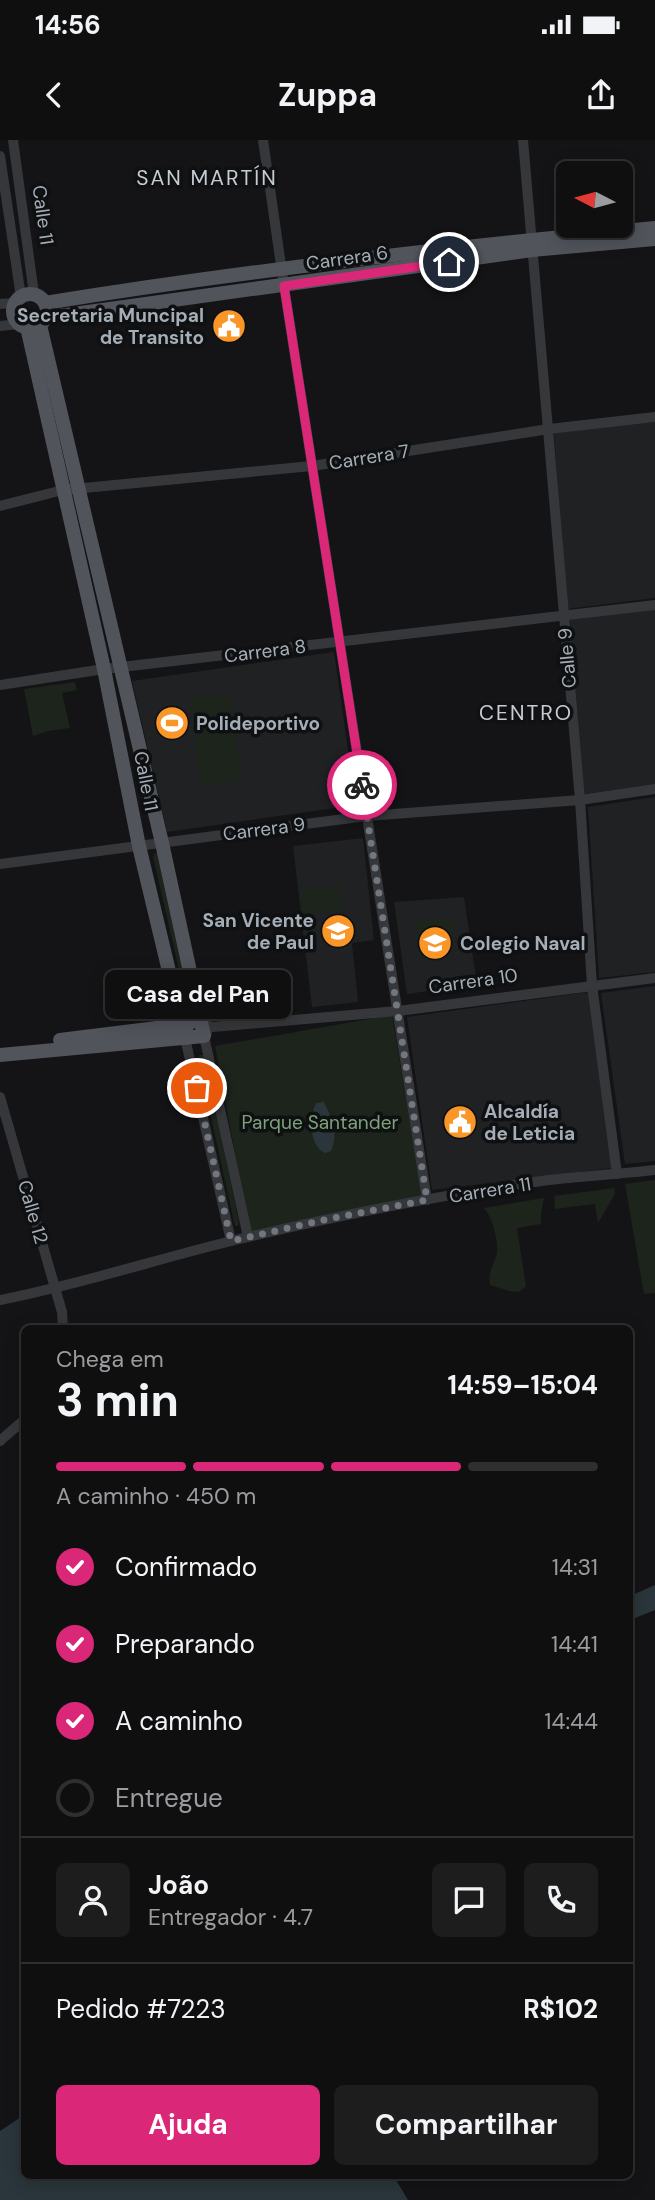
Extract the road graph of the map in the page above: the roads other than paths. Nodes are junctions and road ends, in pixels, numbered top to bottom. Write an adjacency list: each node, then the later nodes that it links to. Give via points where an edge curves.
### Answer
1 (13, 140): 10 (street, Calle 11)
2 (263, 140): 8 (street)
3 (523, 140): 7 (street, Calle 9)
4 (0, 156): 10 (street, Calle 11)
5 (655, 228): 7 (main road, Carrera 6)
6 (655, 239): 7 (main road, Carrera 6)
7 (531, 245): 8 (main road, Carrera 6); 9 (main road, Carrera 6); 15 (street, Calle 9)
8 (283, 267): 9 (street); 10 (main road, Carrera 6)
9 (284, 286): 12 (main road, Carrera 6); 16 (street)
10 (29, 299): 11 (street, Carrera 6); 12 (main road, via 47,308); 12 (main road, via 14,316)
11 (0, 304)
12 (33, 324): 13 (street, Carrera 6); 17 (main road, Calle 11); 18 (main road, Calle 11)
13 (0, 326)
14 (655, 417): 15 (street, Carrera 7)
15 (550, 429): 16 (street, Carrera 7); 21 (street, Calle 9)
16 (312, 466): 18 (street, Carrera 7); 22 (street)
17 (62, 490): 18 (street, Carrera 7); 19 (street, Carrera 7); 24 (main road, Calle 11)
18 (79, 490): 23 (main road, Calle 11)
19 (0, 506)
20 (655, 605): 21 (street, Carrera 8)
21 (564, 616): 22 (street, Carrera 8); 27 (street, Calle 9)
22 (340, 642): 23 (street, Carrera 8); 28 (street)
23 (121, 668): 24 (street, Carrera 8); 29 (main road, Calle 11)
24 (104, 669): 25 (street, Carrera 8); 30 (main road, Calle 11)
25 (0, 685)
26 (655, 789): 27 (street, Carrera 9)
27 (580, 800): 28 (street, Carrera 9); 33 (street, Calle 9)
28 (367, 816): 29 (street, Carrera 9); 34 (street)
29 (162, 843): 30 (street, Carrera 9); 35 (main road, Calle 11)
30 (139, 846): 31 (street, Carrera 9); 36 (main road, Calle 11)
31 (0, 864)
32 (655, 978): 33 (street, Carrera 10)
33 (592, 985): 34 (street, Carrera 10); 41 (street, Calle 9)
34 (397, 1011): 35 (street, Carrera 10); 42 (street)
35 (206, 1028): 36 (main road, Carrera 10); 43 (street, Calle 11)
36 (184, 1031): 37 (main road, Carrera 10); 38 (main road, Carrera 10); 44 (street, Calle 11)
37 (0, 1047)
38 (0, 1055)
39 (0, 1097): 45 (street, Calle 12)
40 (655, 1170): 41 (street, Carrera 11)
41 (617, 1174): 42 (street, Carrera 11)
42 (427, 1200): 43 (street, Carrera 11)
43 (248, 1237): 44 (street, Carrera 11)
44 (231, 1241): 45 (street, Carrera 11)
45 (54, 1289): 46 (street, Carrera 11); 47 (street, Calle 12)
46 (0, 1300)
47 (63, 1325)
48 (21, 1423): 49 (street)
49 (0, 1441)

